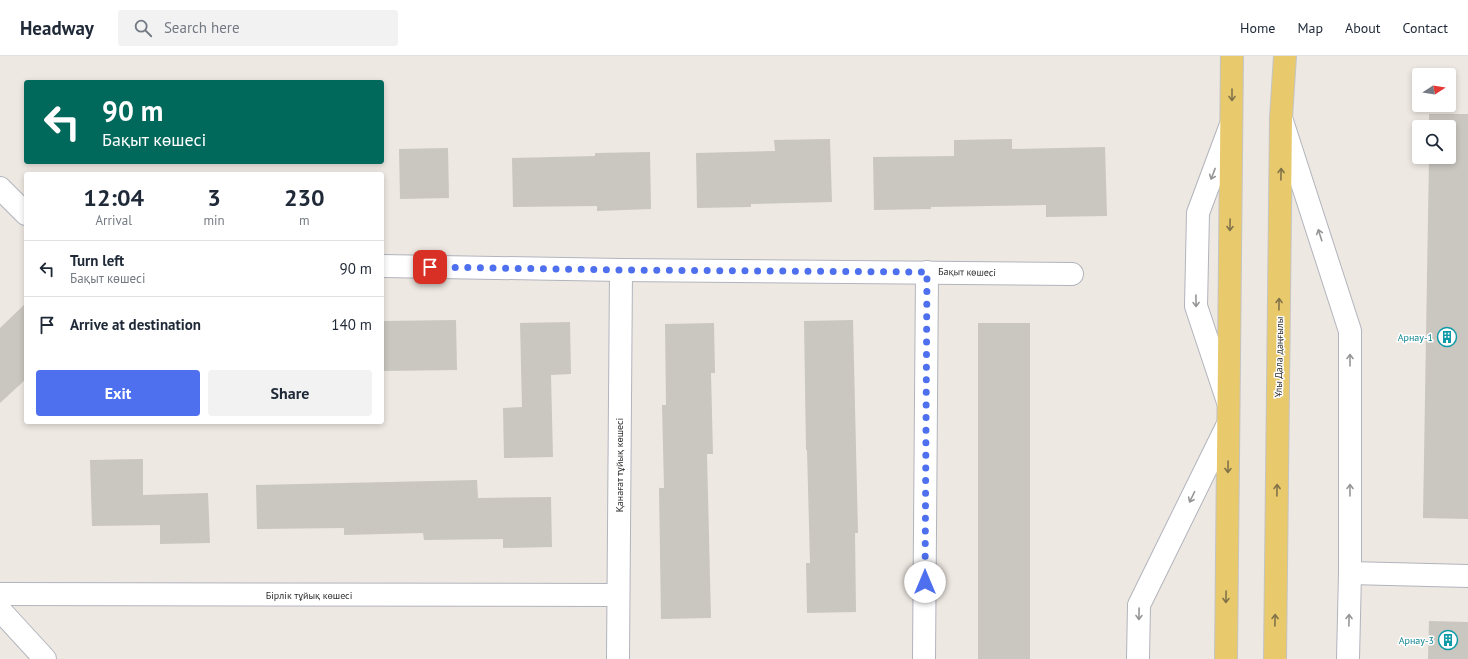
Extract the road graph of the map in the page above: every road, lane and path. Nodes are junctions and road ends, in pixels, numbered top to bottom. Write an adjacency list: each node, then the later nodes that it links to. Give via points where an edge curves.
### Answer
1 (1232, 56): 4 (main road, one-way to 4)
2 (1286, 56): 3 (main road, Ұлы Дала даңғылы)
3 (1281, 118): 12 (street, one-way to 3, via 1350,331); 22 (main road, Ұлы Дала даңғылы, one-way to 3)
4 (1232, 124): 11 (main road, one-way to 11); 11 (street, one-way to 11, via 1198,213 1196,306)
5 (0, 188): 6 (street)
6 (24, 212)
7 (384, 266): 8 (street, Бақыт көшесі)
8 (621, 270): 9 (street, Бақыт көшесі); 15 (street, Қанағат тұйық көшесі)
9 (927, 272): 10 (street, Бақыт көшесі); 19 (street)
10 (1072, 274)
11 (1228, 414): 20 (street, one-way to 20, via 1139,605); 21 (main road, one-way to 21)
12 (1350, 573): 13 (street); 23 (street, one-way to 12)
13 (1468, 576)
14 (0, 594): 15 (street, Бірлік тұйық көшесі)
15 (618, 595): 18 (street, Қанағат тұйық көшесі)
16 (0, 610): 17 (street)
17 (45, 659)
18 (618, 659)
19 (924, 659)
20 (1138, 659)
21 (1226, 659)
22 (1275, 659)
23 (1348, 659)

